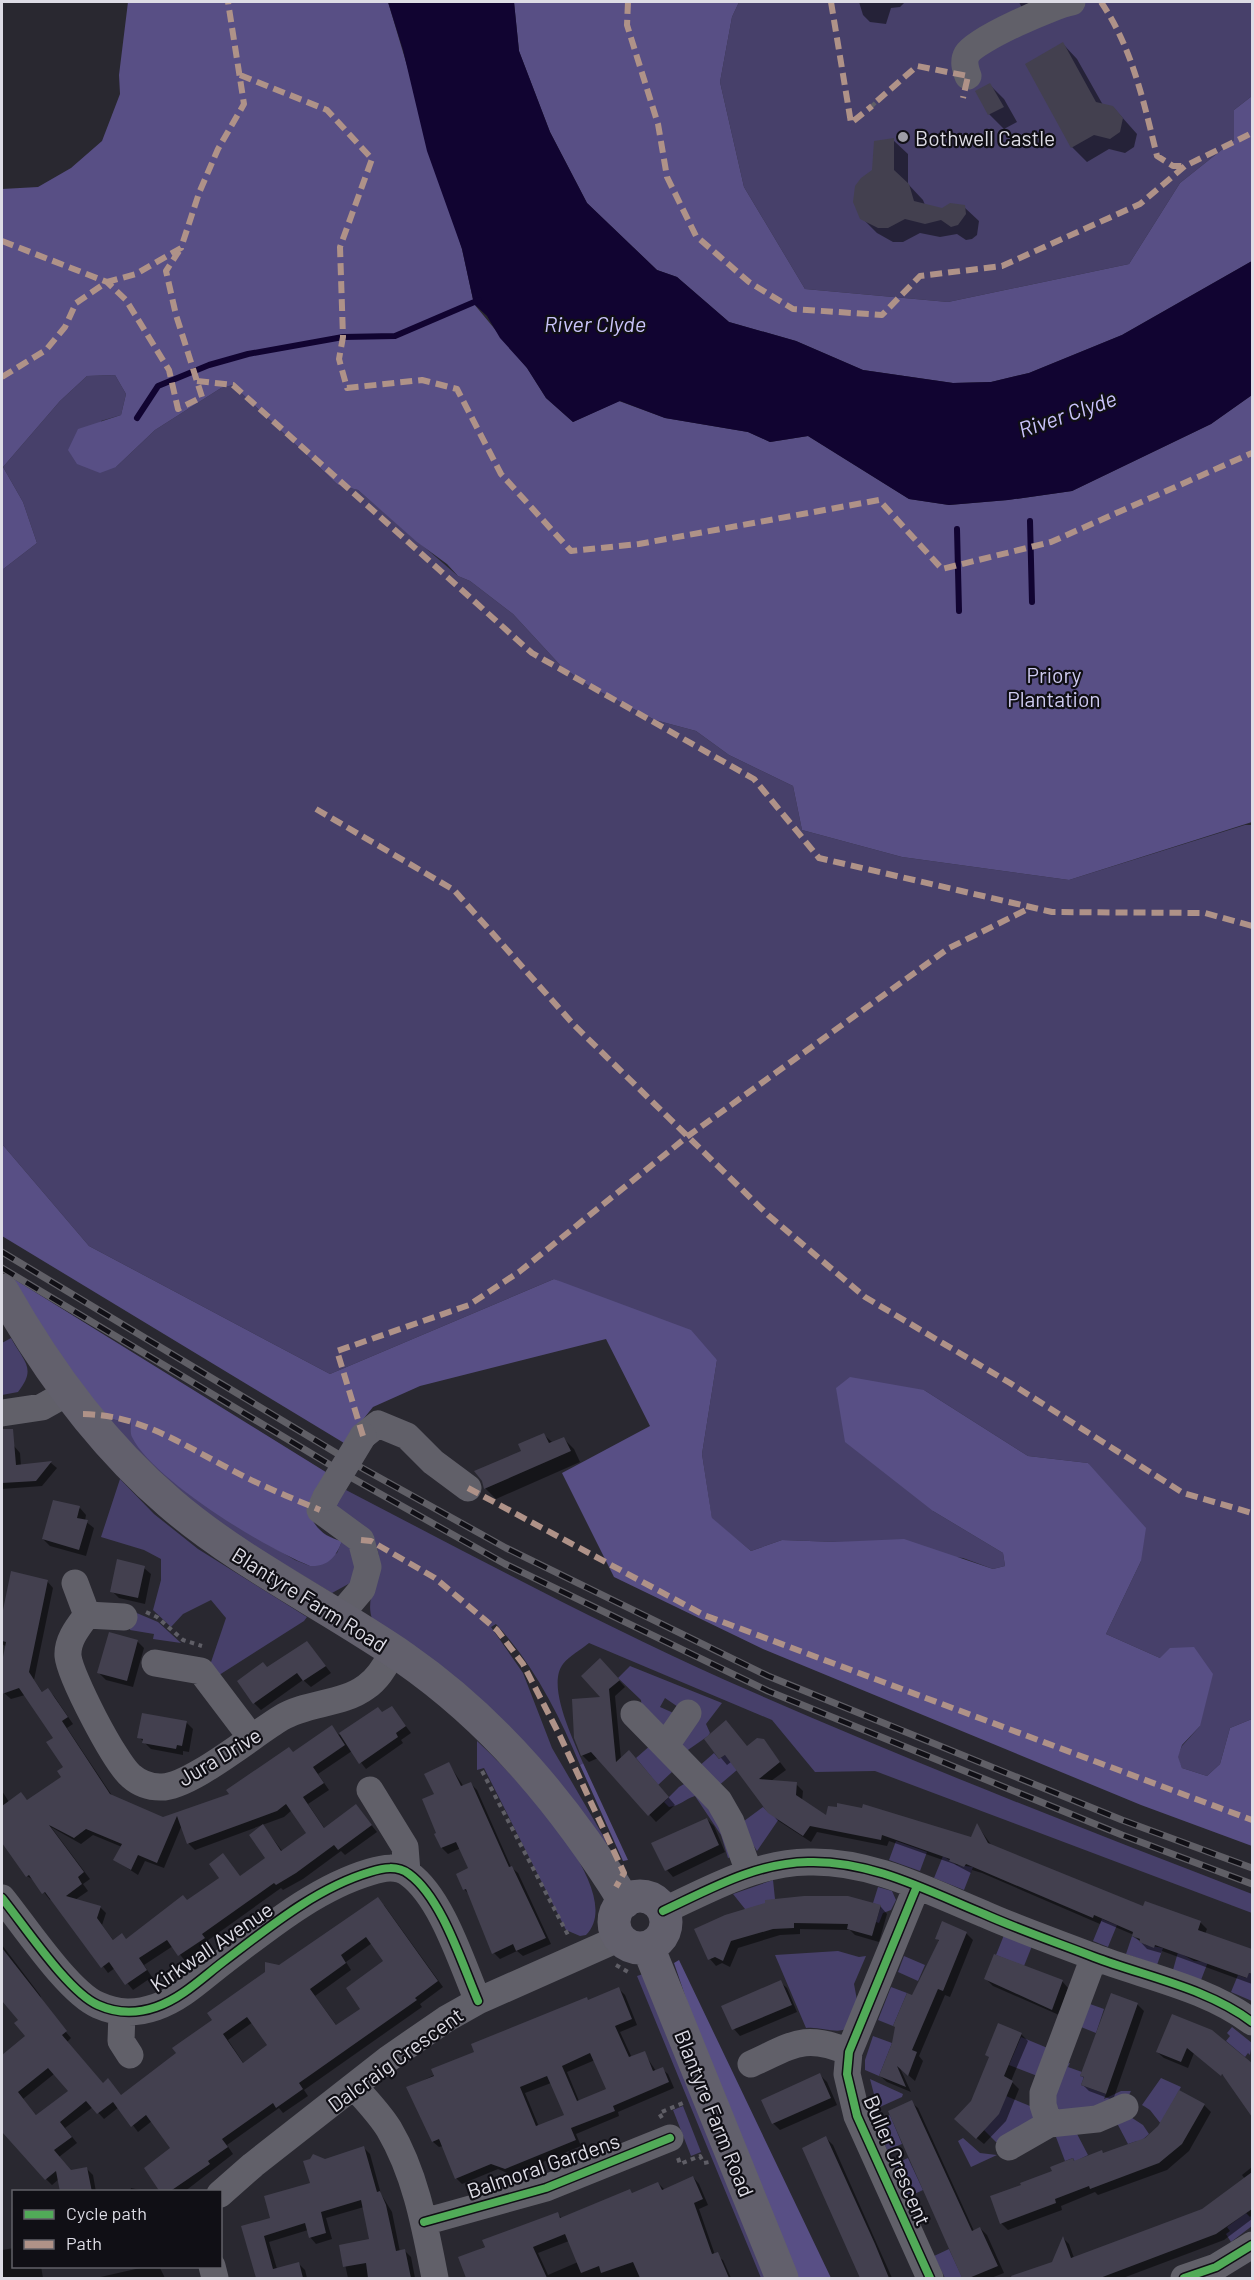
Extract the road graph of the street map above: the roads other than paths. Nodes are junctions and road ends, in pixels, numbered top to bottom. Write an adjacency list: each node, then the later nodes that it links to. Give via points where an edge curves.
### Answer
1 (1072, 2): 2 (street, via 979,42 966,56)
2 (968, 76)
3 (2, 1290): 4 (main road, Blantyre Farm Road)
4 (67, 1392): 5 (street, via 42,1407); 9 (main road, Blantyre Farm Road, via 119,1455 170,1503 244,1558)
5 (2, 1413)
6 (468, 1488): 9 (street, bridge, via 407,1436 378,1424 363,1436 320,1510 360,1540 368,1568 362,1589)
7 (75, 1583): 8 (street)
8 (87, 1615): 10 (street); 15 (street, Jura Drive, via 71,1641 68,1654 72,1674 117,1760 130,1776 144,1785 176,1785)
9 (339, 1616): 11 (main road, Blantyre Farm Road)
10 (124, 1617)
11 (394, 1651): 15 (street, Jura Drive, via 378,1677 355,1694 284,1716); 22 (main road, Blantyre Farm Road, via 461,1703 524,1764 570,1820)
12 (155, 1663): 15 (street, via 201,1671)
13 (688, 1713): 16 (street)
14 (634, 1714): 16 (street)
15 (251, 1737)
16 (666, 1745): 19 (street, via 719,1801)
17 (370, 1790): 18 (street, via 405,1847)
18 (407, 1872): 26 (street, via 419,1882 441,1917); 27 (street, Kirkwall Avenue, via 383,1869 337,1884 177,1997 142,2011)
19 (749, 1872): 20 (street, via 783,1864 837,1863); 23 (street)
20 (918, 1886): 25 (street); 29 (street, Buller Crescent)
21 (2, 1898): 27 (street, Kirkwall Avenue, via 79,1993 96,2005)
22 (625, 1902): 23 (main road, via 641,1897 657,1903); 24 (main road, via 615,1916)
23 (663, 1911): 24 (main road, via 665,1928 656,1942)
24 (620, 1945): 26 (street, Dalcraig Crescent); 41 (main road, Blantyre Farm Road)
25 (1094, 1957): 28 (street, via 1200,1993); 34 (street, via 1042,2093)
26 (478, 2001): 32 (street, Dalcraig Crescent, via 414,2040)
27 (122, 2013): 30 (street, via 121,2041)
28 (1252, 2022)
29 (849, 2052): 31 (street, via 826,2042 807,2040); 42 (street, Buller Crescent, via 847,2074 857,2116)
30 (130, 2055)
31 (752, 2064)
32 (354, 2086): 37 (street, Dalcraig Crescent); 38 (street, via 388,2127 399,2148)
33 (1125, 2107): 34 (street, via 1097,2119)
34 (1049, 2124): 36 (street)
35 (670, 2138): 38 (street, Balmoral Gardens, via 546,2188)
36 (1009, 2147)
37 (222, 2192)
38 (424, 2222): 40 (street)
39 (1252, 2245): 43 (street, via 1216,2266)
40 (435, 2278)
41 (782, 2278)
42 (930, 2278)
43 (1184, 2278)

